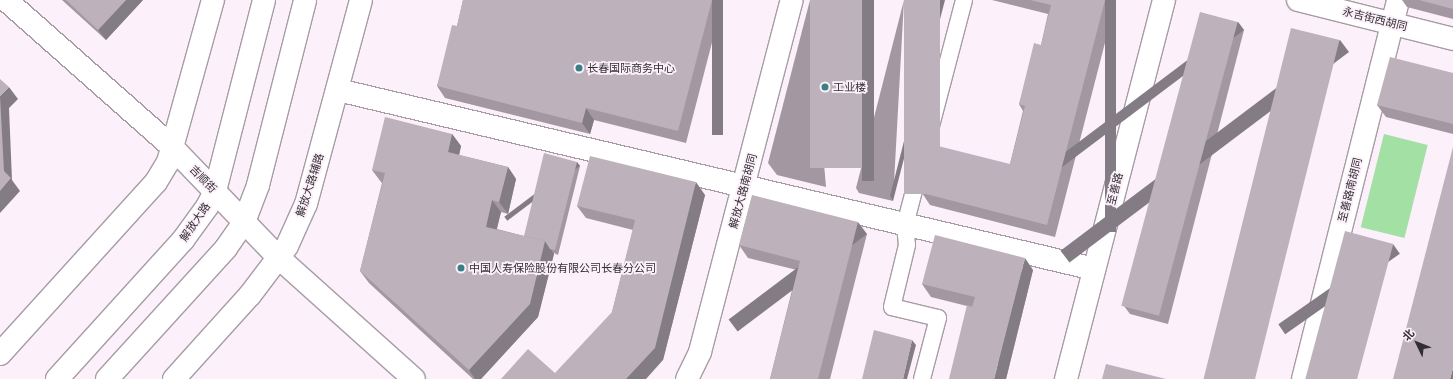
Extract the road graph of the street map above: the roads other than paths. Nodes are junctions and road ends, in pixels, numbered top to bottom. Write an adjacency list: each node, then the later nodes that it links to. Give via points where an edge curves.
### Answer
1 (6, 0): 14 (street, 吉顺街)
2 (213, 0): 14 (street)
3 (264, 0): 16 (street, 解放大路)
4 (305, 0): 17 (street, via 258,185)
5 (361, 0): 13 (street, 解放大路辅路)
6 (792, 0): 15 (street, 解放大路南胡同)
7 (964, 0): 18 (lane)
8 (1164, 0): 20 (street, 至善路)
9 (1298, 0): 11 (street, 永吉街西胡同)
10 (1398, 0): 11 (street, 至善路南胡同)
11 (1392, 24): 12 (street, 永吉街西胡同); 29 (street, 至善路南胡同)
12 (1453, 39)
13 (338, 90): 15 (street); 19 (street, 解放大路辅路, via 306,204)
14 (173, 148): 16 (street, 吉顺街); 21 (street, via 156,182)
15 (744, 186): 18 (street); 26 (street, 解放大路南胡同, via 700,352)
16 (215, 191): 17 (street, 吉顺街); 22 (street, 解放大路, via 183,240)
17 (244, 222): 19 (street, 吉顺街); 23 (street, via 226,248)
18 (905, 225): 20 (street); 27 (lane, via 907,245 892,307 938,318)
19 (279, 258): 24 (street, 解放大路辅路); 25 (street, 吉顺街)
20 (1094, 269): 28 (street, 至善路)
21 (0, 354)
22 (57, 379)
23 (108, 379)
24 (174, 379)
25 (414, 379)
26 (687, 379)
27 (922, 379)
28 (1066, 379)
29 (1303, 379)

